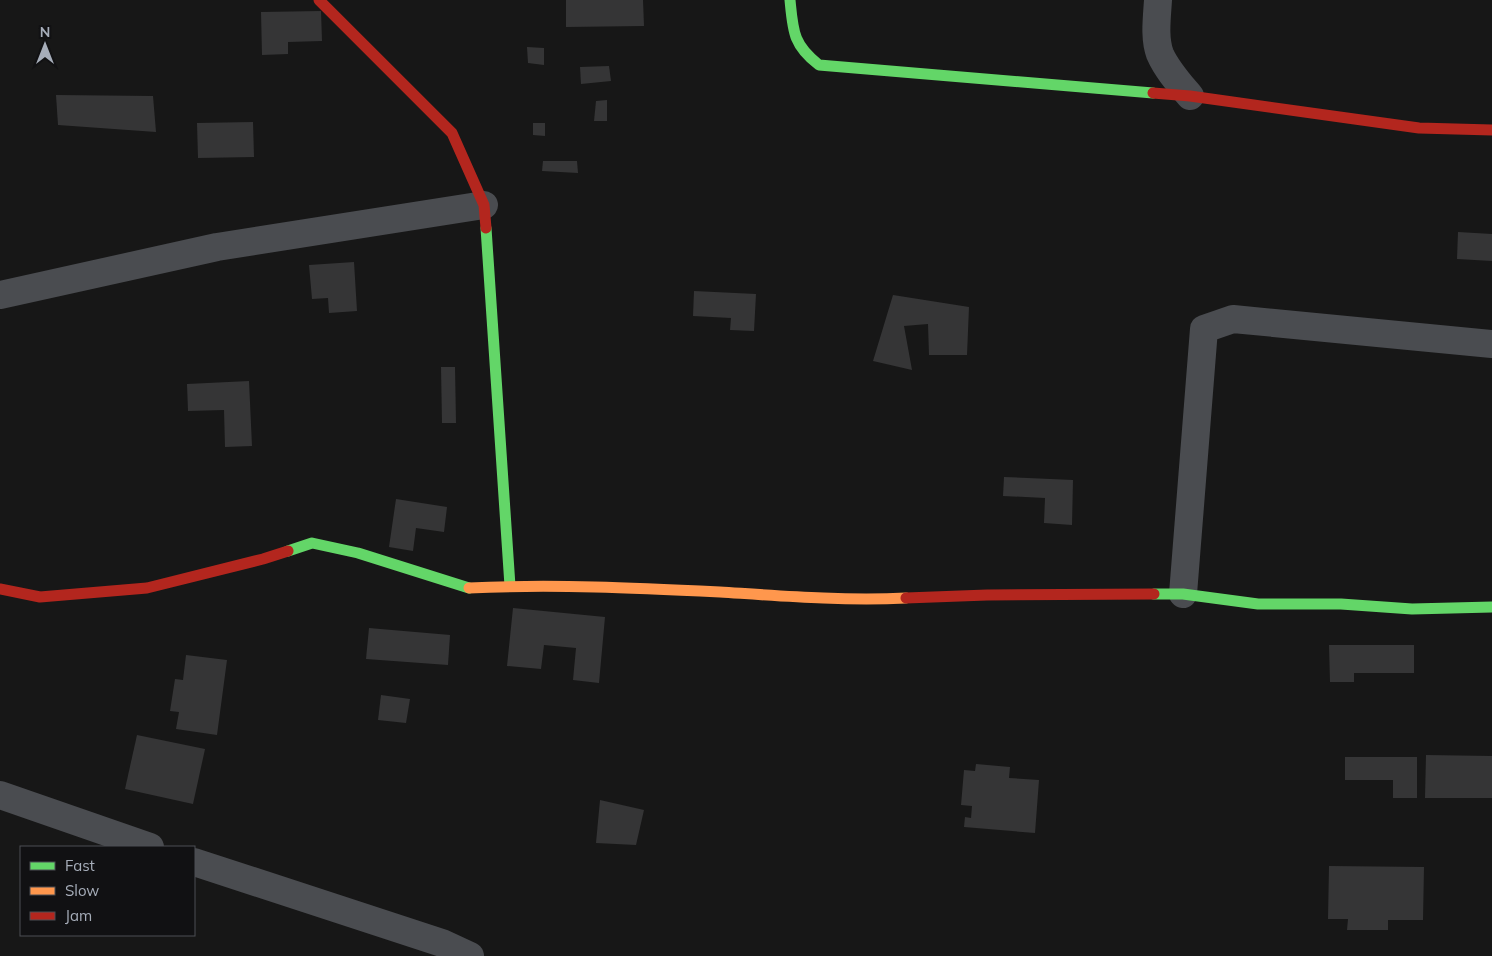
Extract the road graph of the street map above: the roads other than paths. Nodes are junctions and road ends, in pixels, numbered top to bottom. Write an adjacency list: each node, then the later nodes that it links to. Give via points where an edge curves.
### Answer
1 (319, 0): 6 (street, via 452,132)
2 (790, 0): 4 (street, via 795,41 819,64)
3 (1158, 0): 4 (street, via 1160,53 1168,69)
4 (1190, 96): 5 (street, via 1419,128)
5 (1492, 130)
6 (484, 205): 7 (street, via 217,247); 9 (street)
7 (0, 295)
8 (1492, 344): 11 (street, via 1233,319 1204,329)
9 (510, 586): 10 (street, via 468,588 358,552 312,543 263,559 147,588 40,597); 11 (street, via 680,590 860,600 987,594)
10 (0, 589)
11 (1183, 594): 12 (street, via 1258,604 1341,604 1412,609)
12 (1492, 607)
13 (0, 795): 14 (street)
14 (147, 846)
15 (195, 862): 16 (street, via 442,943)
16 (470, 956)

